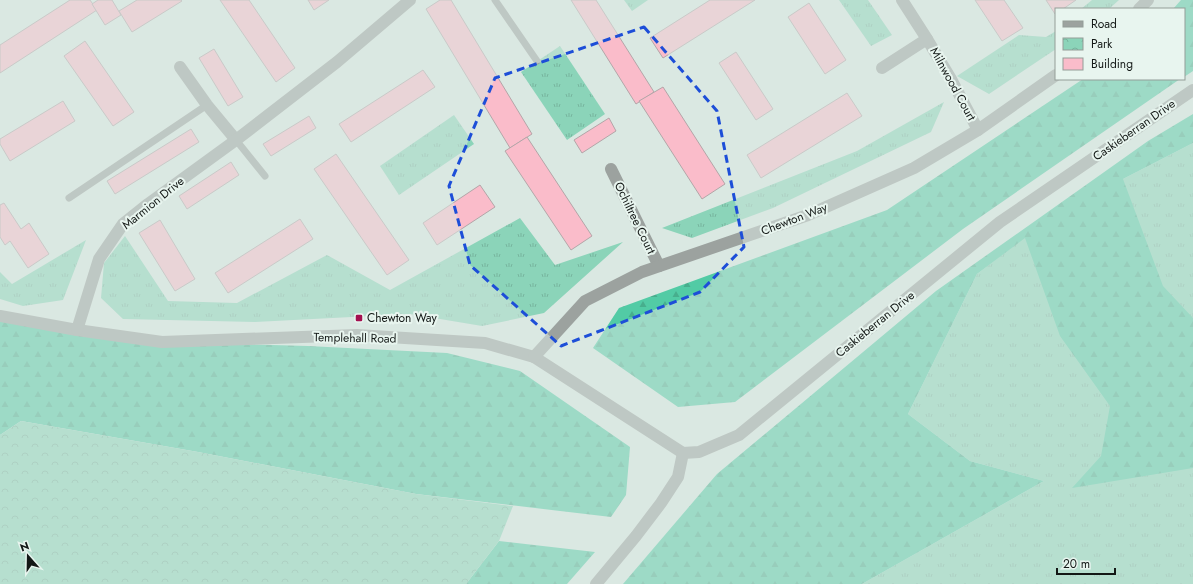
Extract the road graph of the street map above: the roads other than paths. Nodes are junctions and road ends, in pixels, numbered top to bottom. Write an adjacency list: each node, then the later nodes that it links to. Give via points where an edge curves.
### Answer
1 (410, 0): 14 (street, Marmion Drive, via 337,62)
2 (495, 0): 7 (lane)
3 (902, 0): 6 (street, Milnwood Court)
4 (1148, 0): 5 (street)
5 (1140, 8)
6 (927, 39): 9 (street, Milnwood Court); 13 (street, Milnwood Court)
7 (536, 61)
8 (180, 67): 12 (street)
9 (882, 68)
10 (1055, 76): 13 (street, Chewton Way)
11 (1193, 90): 22 (street, Caskieberran Drive, via 1000,222 739,435 699,452)
12 (207, 105): 14 (street); 17 (lane)
13 (978, 130): 18 (street, Chewton Way, via 914,168 808,215)
14 (236, 140): 16 (lane); 20 (street, Marmion Drive, via 123,224 99,259)
15 (611, 169): 18 (street, Ochiltree Court)
16 (265, 176)
17 (69, 198)
18 (659, 266): 21 (street, Chewton Way, via 586,301)
19 (0, 316): 20 (street, Templehall Road)
20 (77, 330): 21 (street, Templehall Road, via 162,342 357,335 485,343)
21 (534, 357): 22 (street, Templehall Road)
22 (683, 453): 23 (street, via 678,477 661,503)
23 (596, 584)

